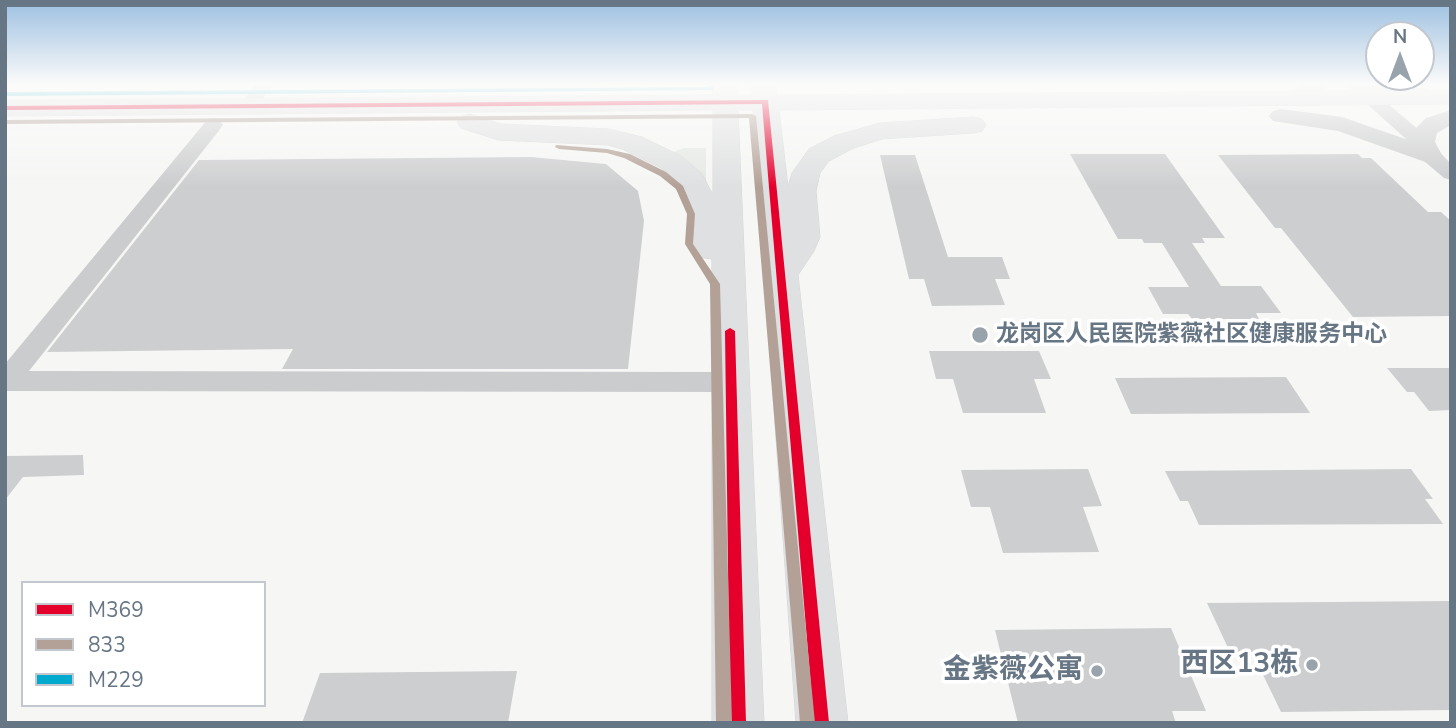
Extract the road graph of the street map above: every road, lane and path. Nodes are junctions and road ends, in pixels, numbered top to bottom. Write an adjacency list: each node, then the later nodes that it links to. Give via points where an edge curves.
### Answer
1 (367, 119): 10 (main road)
2 (398, 119): 10 (main road)
3 (482, 119): 16 (main road, via 498,132 609,137 671,162 692,180 705,212 702,239)
4 (725, 119): 16 (main road)
5 (766, 119): 15 (main road)
6 (995, 119): 15 (main road, via 991,123 880,131 819,155 806,173 801,191 804,237)
7 (1324, 119): 13 (street)
8 (1378, 119): 13 (street, via 1390,135)
9 (1437, 119): 13 (street, via 1425,131 1423,142)
10 (346, 123): 11 (main road)
11 (214, 124): 12 (main road); 17 (street, via 6,381)
12 (5, 125)
13 (1431, 157): 14 (street)
14 (1451, 174)
15 (780, 276): 19 (main road)
16 (729, 280): 17 (main road)
17 (731, 382): 18 (main road)
18 (738, 723)
19 (822, 723)

